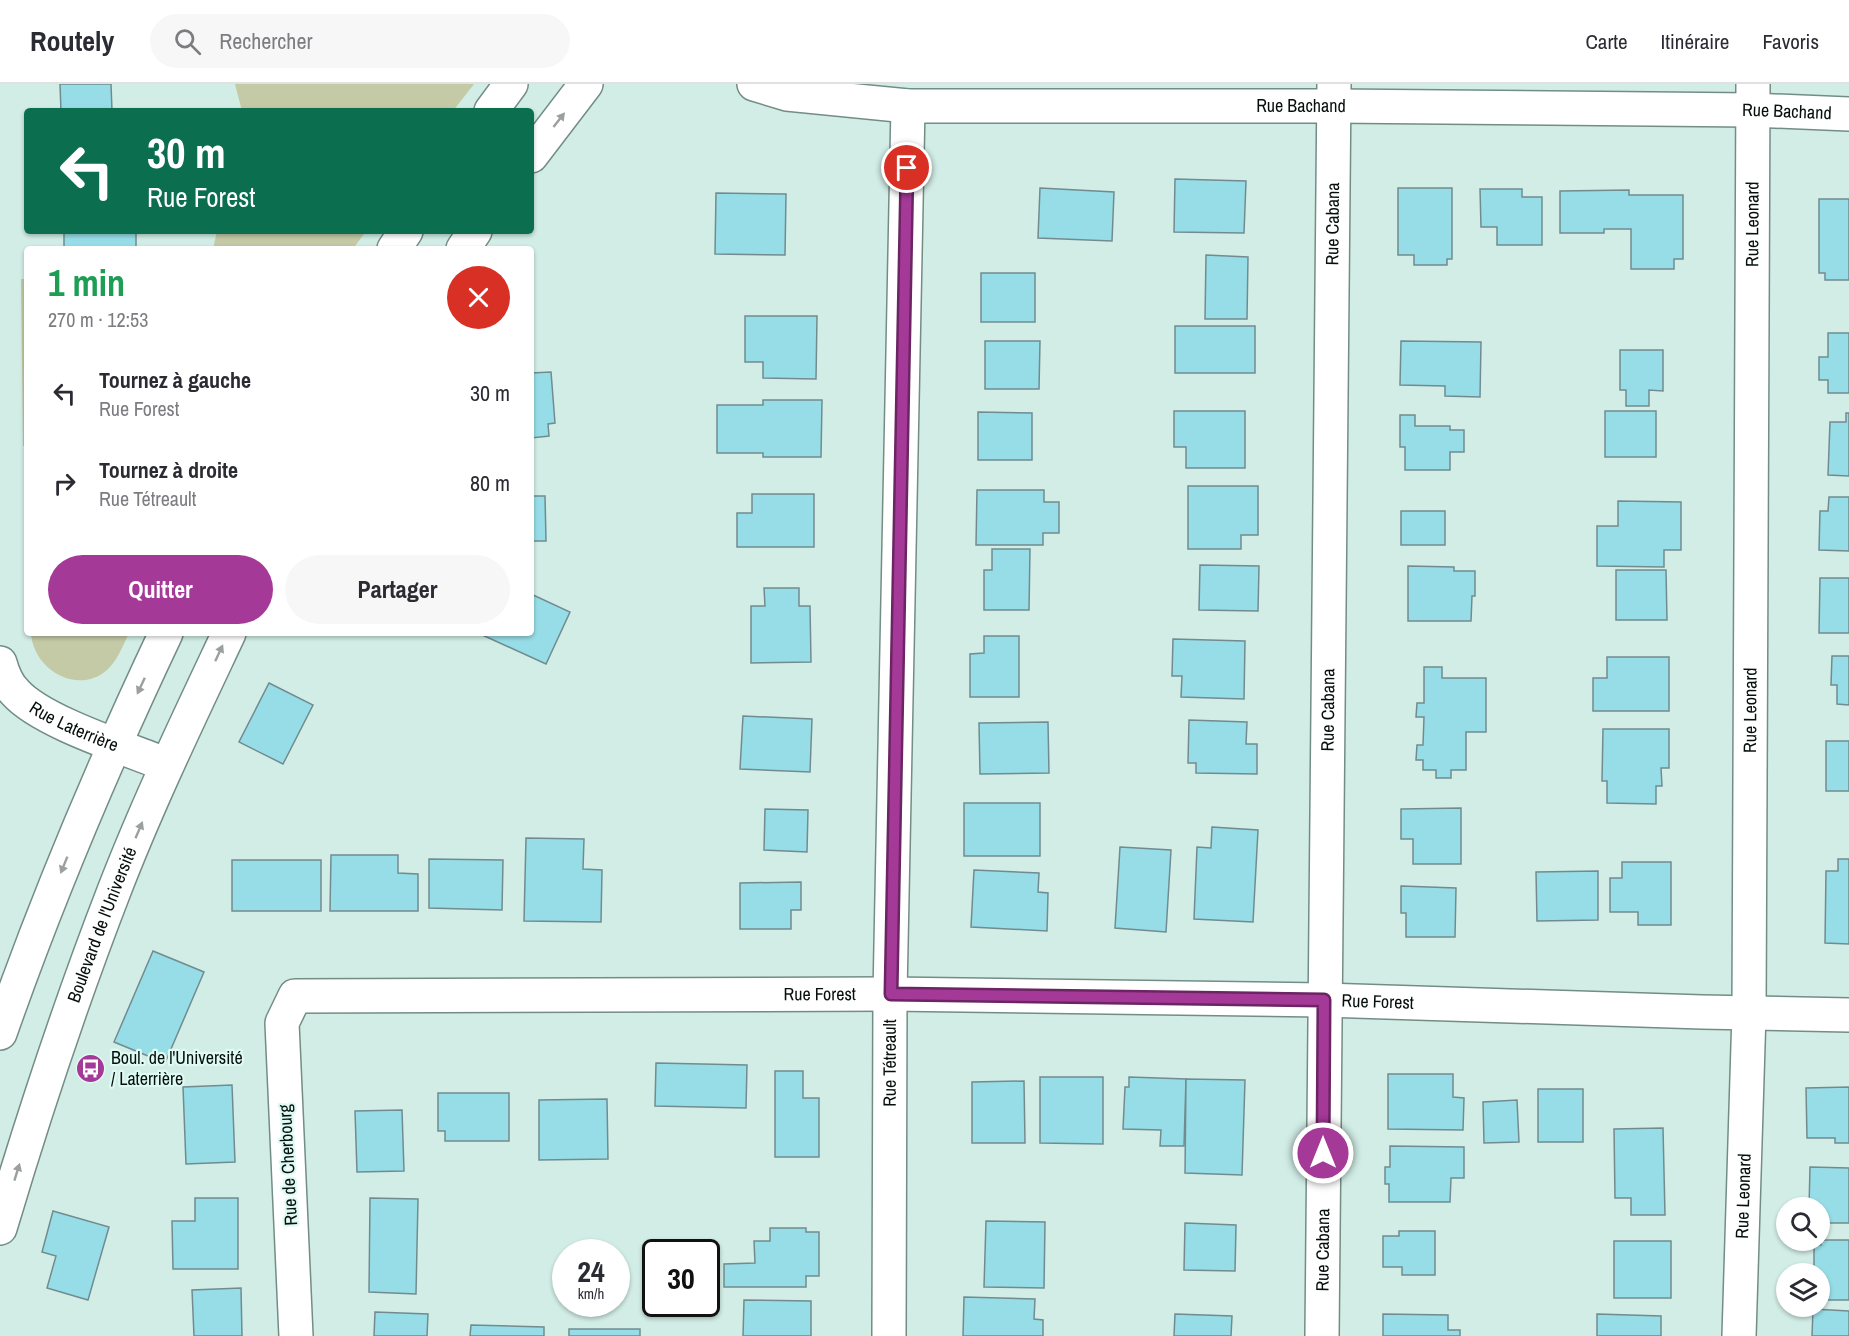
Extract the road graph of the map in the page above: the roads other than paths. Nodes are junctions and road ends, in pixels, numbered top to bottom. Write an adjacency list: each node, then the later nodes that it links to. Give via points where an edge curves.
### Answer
1 (511, 84): 7 (street)
2 (586, 84): 9 (street, one-way to 2)
3 (754, 84): 6 (street, Rue Bachand, via 787,94)
4 (1334, 95): 5 (street, Rue Bachand); 6 (street, Rue Bachand); 17 (street, Rue Cabana)
5 (1752, 97): 8 (street, Rue Bachand); 18 (street, Rue Leonard)
6 (908, 106): 15 (street, Rue Tétreault)
7 (493, 108)
8 (1849, 114)
9 (534, 152)
10 (165, 636): 13 (street, one-way to 13)
11 (227, 636): 14 (street, Boulevard de l'Université, one-way to 11)
12 (0, 663): 13 (street, Rue Laterrière, via 4,678 16,694 74,728)
13 (114, 743): 14 (street, Rue Laterrière); 20 (street, one-way to 20)
14 (167, 765): 21 (street, Boulevard de l'Université, one-way to 14, via 71,1009 114,890)
15 (891, 994): 16 (street, Rue Forest); 17 (street, Rue Forest); 23 (street, Rue Tétreault)
16 (295, 996): 22 (street, Rue de Cherbourg, via 282,1023)
17 (1324, 1000): 18 (street, Rue Forest); 24 (street, Rue Cabana)
18 (1749, 1013): 19 (street, Rue Forest); 25 (street, Rue Leonard)
19 (1849, 1015)
20 (0, 1033)
21 (0, 1228)
22 (296, 1336)
23 (889, 1336)
24 (1322, 1336)
25 (1739, 1336)

